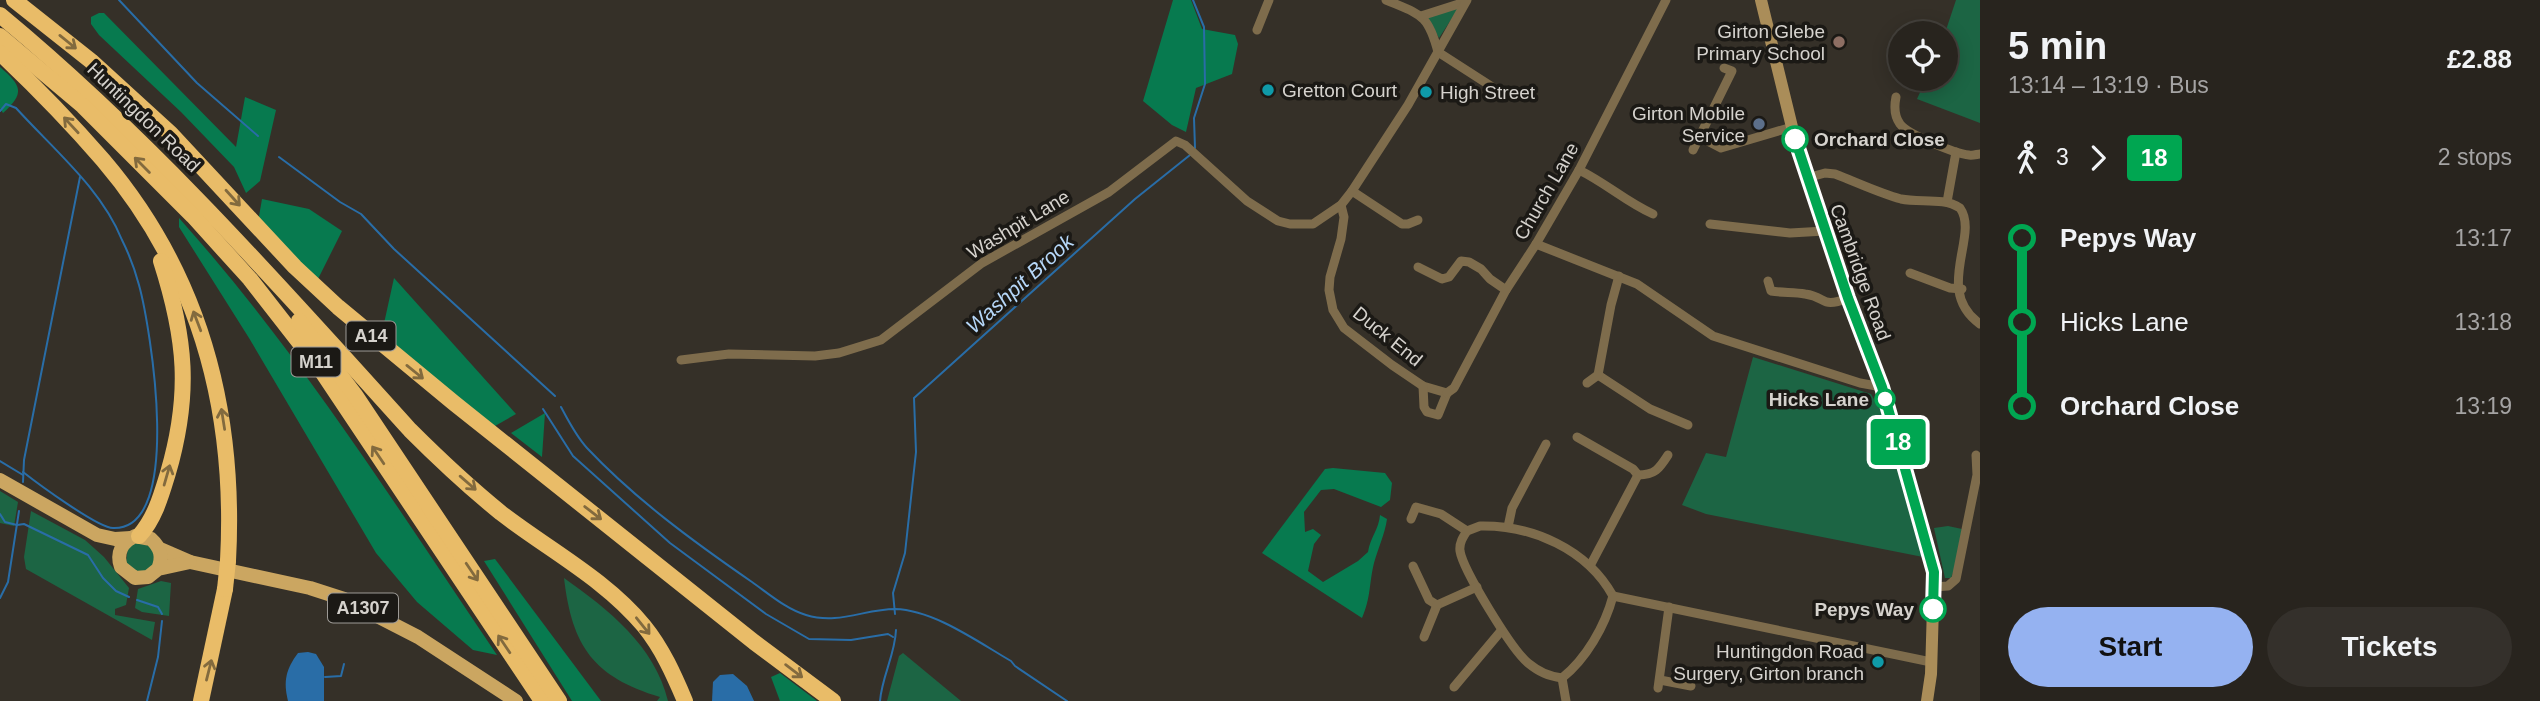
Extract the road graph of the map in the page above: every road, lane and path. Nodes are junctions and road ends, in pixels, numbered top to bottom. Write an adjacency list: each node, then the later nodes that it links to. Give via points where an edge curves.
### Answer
1 (14, 0): 81 (highway, A14, one-way to 81, via 91,61 171,134 295,267 355,322)
2 (1269, 0): 9 (street)
3 (1386, 0): 8 (street)
4 (1666, 0): 21 (street, Church Lane)
5 (1761, 0): 16 (street, Cambridge Road)
6 (1466, 1): 8 (street); 11 (street)
7 (0, 15): 32 (highway, Huntingdon Road / A14, via 181,180)
8 (1422, 16): 11 (street, via 1432,28)
9 (1256, 30)
10 (0, 36): 78 (highway, M11, one-way to 10, via 321,370 250,279 83,106)
11 (1438, 52): 14 (street); 23 (street)
12 (0, 53): 24 (highway, one-way to 12, via 96,152)
13 (1724, 68): 17 (street, via 1732,72)
14 (1497, 90)
15 (1896, 97): 19 (street, via 1895,114 1901,126)
16 (1791, 127): 17 (street, via 1721,148); 22 (street, Cambridge Road)
17 (1700, 137): 18 (street)
18 (1693, 150)
19 (1956, 152): 20 (street); 25 (street)
20 (1980, 154)
21 (1579, 170): 27 (street, via 1629,204); 31 (street, Church Lane)
22 (1807, 178): 25 (street, via 1835,174 1902,199); 30 (street, Cambridge Road)
23 (1352, 191): 26 (street); 28 (street, via 1402,224)
24 (130, 196): 58 (highway, one-way to 24, via 155,513 170,468 183,409 183,369 171,293); 76 (highway, one-way to 24, bridge, via 228,561 224,421 196,319 167,256)
25 (1947, 202): 37 (street, via 1969,216 1974,246)
26 (1342, 205): 41 (street, Washpit Lane, via 1314,224 1278,220 1247,201 1182,142 1170,144 1109,192 982,263 881,340 815,356 729,354); 44 (street, Duck End, via 1341,239 1330,277 1333,310 1344,328)
27 (1653, 214)
28 (1418, 220)
29 (1710, 224): 30 (street, via 1790,233)
30 (1825, 231): 39 (street, Cambridge Road)
31 (1536, 244): 35 (street); 38 (street, Church Lane)
32 (251, 258): 79 (highway, M11, one-way to 79, via 355,395); 80 (highway, A14, one-way to 80, via 439,458 500,512 628,609 659,647)
33 (1418, 267): 38 (street, via 1442,279 1461,261 1469,262)
34 (1910, 273): 37 (street)
35 (1619, 276): 42 (street); 45 (street, via 1713,337)
36 (1768, 281): 39 (street, via 1771,292 1810,295 1825,303)
37 (1962, 289): 40 (street, via 1966,310)
38 (1506, 290): 46 (street, Church Lane, via 1454,388)
39 (1848, 298): 45 (street, Cambridge Road)
40 (1980, 324)
41 (681, 360)
42 (1598, 375): 43 (street); 47 (street, via 1650,410)
43 (1587, 383)
44 (1423, 386): 46 (street, Duck End); 46 (street, Church Lane, via 1427,412 1438,415)
45 (1882, 387): 66 (street, Cambridge Road, via 1930,556)
46 (1447, 393)
47 (1688, 425)
48 (1577, 438): 52 (street)
49 (1546, 444): 55 (street, via 1512,509)
50 (1668, 455): 52 (street, via 1658,471)
51 (1976, 455): 66 (street, via 1977,475 1956,579 1948,586)
52 (1638, 475): 63 (street)
53 (0, 480): 57 (main road)
54 (1411, 519): 56 (street, via 1416,507 1441,514)
55 (1508, 527): 56 (street, via 1480,526); 63 (street, via 1563,546)
56 (1467, 531): 65 (street, via 1460,554)
57 (97, 535): 58 (main road, via 115,540); 60 (main road)
58 (135, 537): 59 (main road, via 151,539); 60 (main road, via 121,548)
59 (160, 549): 61 (main road, A1307); 64 (main road)
60 (119, 561): 64 (main road, via 135,578 148,577)
61 (190, 562): 64 (main road, A1307); 77 (main road, A1307, via 344,599 418,637)
62 (1413, 566): 68 (street, via 1429,600)
63 (1590, 566): 67 (street)
64 (158, 569)
65 (1477, 587): 68 (street); 70 (street)
66 (1934, 587): 72 (street, Cambridge Road)
67 (1613, 596): 69 (street); 73 (street, via 1588,649)
68 (1437, 605): 71 (street)
69 (1668, 607): 72 (street); 74 (street, via 1659,684)
70 (1501, 631): 73 (street, via 1527,662 1545,675); 75 (street)
71 (1423, 637)
72 (1931, 662): 83 (street, Cambridge Road)
73 (1562, 678): 82 (street)
74 (1690, 686)
75 (1454, 687)
76 (201, 701)
77 (516, 701)
78 (542, 701)
79 (559, 701)
80 (684, 701)
81 (833, 701)
82 (1566, 701)
83 (1927, 701)

